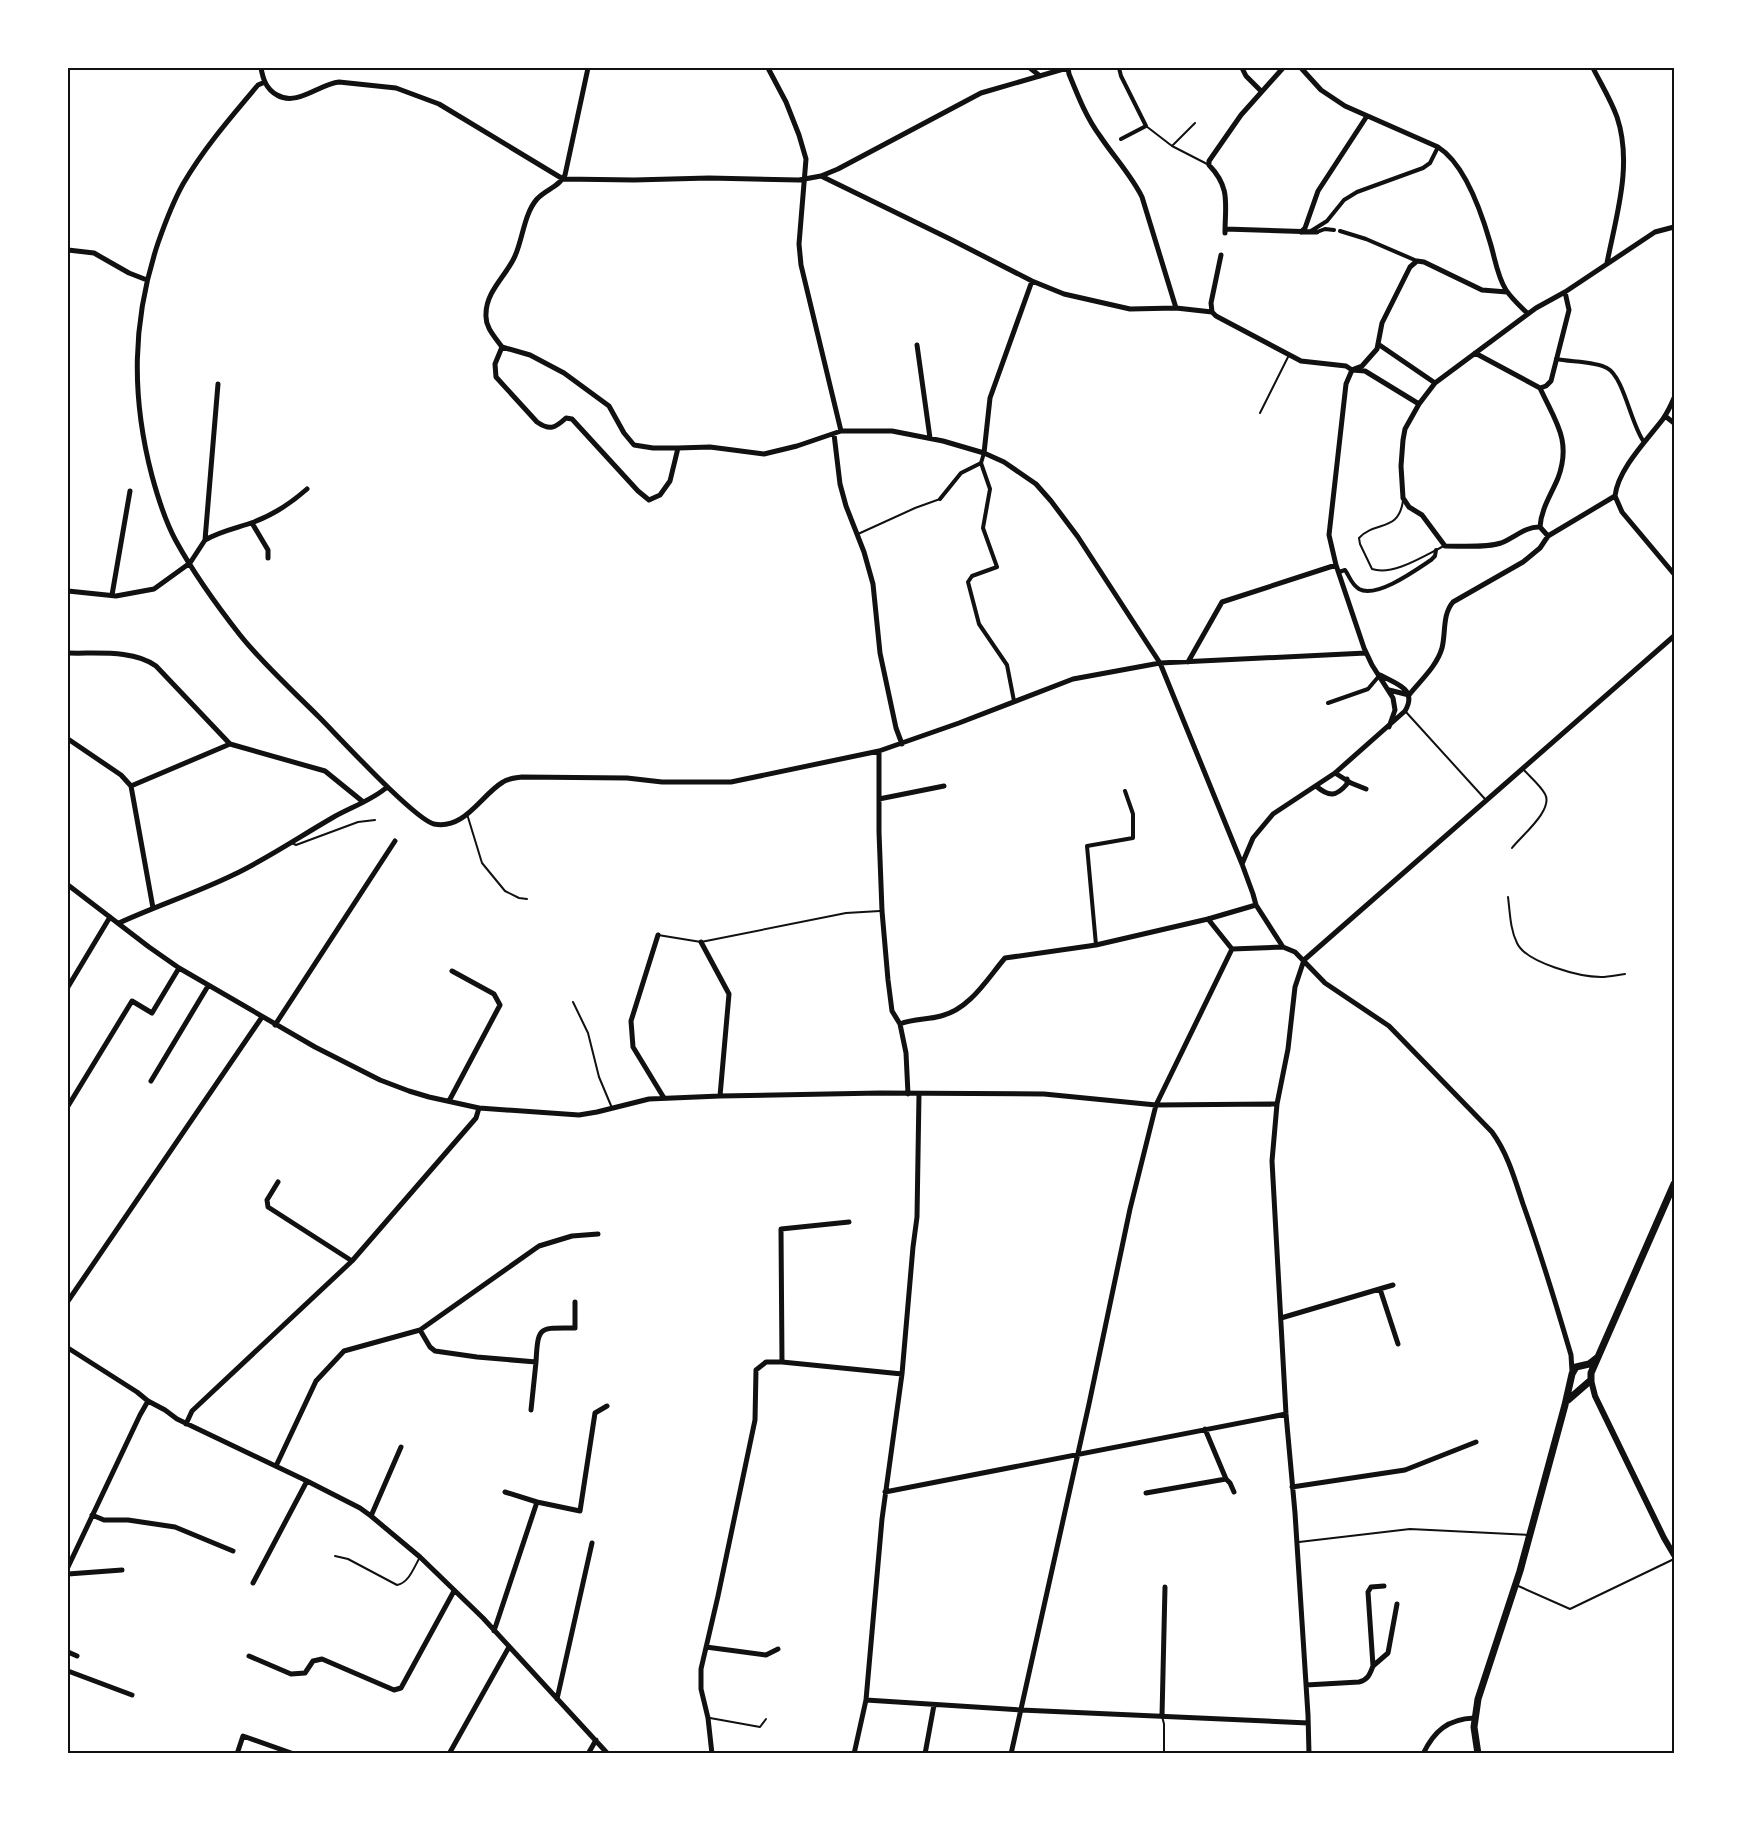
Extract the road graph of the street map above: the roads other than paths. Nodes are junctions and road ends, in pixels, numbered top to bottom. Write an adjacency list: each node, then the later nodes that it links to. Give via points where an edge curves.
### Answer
1 (261, 68): 12 (street)
2 (588, 68): 23 (street)
3 (768, 68): 24 (street, via 800,135 806,159)
4 (1030, 68): 11 (street)
5 (1068, 68): 11 (street); 39 (street, via 1083,108 1142,197)
6 (1119, 68): 16 (street)
7 (1242, 68): 13 (street)
8 (1283, 68): 13 (street)
9 (1301, 68): 14 (street, via 1322,90)
10 (1593, 68): 34 (street, via 1617,117 1624,148 1624,174)
11 (1040, 76): 20 (street, via 981,93)
12 (265, 82): 23 (street, via 281,98 305,96 339,82 396,88 422,96); 35 (street, via 258,85 222,128 183,184)
13 (1262, 91): 21 (street)
14 (1367, 116): 19 (street); 29 (street, via 1318,191)
15 (1195, 123): 18 (lane)
16 (1146, 126): 17 (street); 18 (lane)
17 (1120, 139)
18 (1172, 146): 21 (lane)
19 (1438, 147): 30 (street, via 1423,168 1344,200); 37 (street, via 1461,170)
20 (846, 165): 22 (street); 25 (street, via 836,177)
21 (1209, 165): 29 (street, via 1224,186 1225,231)
22 (821, 176): 24 (street); 25 (street)
23 (563, 179): 24 (street); 44 (street, via 536,200 515,257 486,310 488,327)
24 (804, 179): 57 (street, via 799,252)
25 (840, 185): 36 (street)
26 (1674, 226): 34 (street, via 1655,232)
27 (1334, 230): 30 (street)
28 (1340, 231): 33 (street)
29 (1301, 232): 30 (street)
30 (1314, 232)
31 (68, 250): 35 (street, via 94,253)
32 (1221, 255): 40 (street)
33 (1417, 261): 37 (street, via 1482,290); 42 (street, via 1410,267 1382,323)
34 (1608, 263): 38 (street)
35 (147, 280): 77 (street, via 137,336 139,408 160,504)
36 (1032, 281): 39 (street, via 1064,294 1121,308); 62 (street, via 990,398)
37 (1507, 292): 41 (street)
38 (1565, 292): 41 (street); 47 (street, via 1569,310)
39 (1176, 308): 40 (street)
40 (1212, 312): 46 (street)
41 (1528, 314): 45 (street)
42 (1378, 344): 48 (street, via 1366,363); 49 (street)
43 (917, 345): 59 (street)
44 (502, 347): 61 (street, via 530,354 609,406 634,445); 61 (street, via 495,364 496,378 537,422 545,428 557,427 566,418 573,419 650,500 660,495 670,481)
45 (1475, 353): 49 (street); 51 (street)
46 (1288, 355): 48 (street); 54 (lane)
47 (1556, 359): 51 (street, via 1551,381); 60 (street, via 1602,365 1613,372 1637,434)
48 (1352, 370): 53 (street, via 1365,371); 78 (street, via 1346,384 1329,535)
49 (1435, 383): 53 (street)
50 (218, 384): 73 (street)
51 (1540, 388): 70 (street, via 1563,440 1558,477 1540,516)
52 (1674, 398): 55 (street)
53 (1419, 404): 67 (street, via 1403,440)
54 (1260, 413)
55 (1665, 416): 56 (street); 60 (street)
56 (1674, 423)
57 (841, 430): 58 (street); 59 (street, via 892,431)
58 (834, 434): 61 (street, via 764,454 710,447); 71 (street, via 840,484)
59 (930, 438): 62 (street)
60 (1644, 442): 66 (street, via 1619,479)
61 (678, 448)
62 (984, 453): 63 (street); 86 (street, via 1036,484 1051,501)
63 (981, 463): 68 (street, via 961,473); 90 (street, via 990,489 983,528 998,567 972,576 968,582 979,624 1007,665)
64 (306, 489): 69 (street, via 289,505)
65 (130, 491): 81 (street)
66 (1615, 496): 72 (street); 79 (street, via 1622,512)
67 (1403, 498): 74 (street, via 1408,507 1422,515); 75 (lane, via 1401,511 1393,521 1359,538 1369,566 1377,571 1394,568)
68 (940, 499): 71 (lane)
69 (252, 523): 73 (street); 76 (street, via 268,550)
70 (1540, 527): 72 (street); 74 (street, via 1533,526 1501,543)
71 (858, 534): 96 (street, via 873,584 880,653)
72 (1548, 536): 89 (street, via 1523,562 1449,606 1436,662)
73 (204, 540): 77 (street)
74 (1445, 546): 75 (lane)
75 (1436, 550): 78 (street, via 1431,560 1376,590 1361,590 1345,570)
76 (268, 558)
77 (190, 563): 81 (street, via 154,589); 104 (street, via 266,665)
78 (1337, 568): 84 (street); 85 (street, via 1222,602)
79 (1674, 574)
80 (68, 591): 81 (street)
81 (112, 595)
82 (1674, 636): 98 (street)
83 (68, 653): 95 (street, via 147,660)
84 (1366, 653): 85 (street); 87 (street)
85 (1188, 662): 86 (street)
86 (1160, 663): 90 (street, via 1073,679); 115 (street)
87 (1380, 675): 88 (street); 89 (street); 91 (street, via 1368,689)
88 (1389, 690): 89 (street); 93 (street, via 1395,710)
89 (1409, 695): 92 (street)
90 (1014, 701): 96 (street)
91 (1328, 703)
92 (1405, 711): 93 (street); 109 (lane)
93 (1389, 727): 99 (street)
94 (68, 739): 101 (street)
95 (230, 744): 101 (street); 108 (street, via 325,771)
96 (902, 744): 97 (street)
97 (879, 751): 107 (street); 110 (street, via 731,782 510,779)
98 (1523, 769): 109 (street); 114 (lane, via 1546,796 1546,805)
99 (1335, 773): 100 (street); 103 (street)
100 (1347, 779): 103 (street, via 1343,789 1334,794 1328,795); 105 (street)
101 (131, 786): 120 (street)
102 (944, 786): 107 (street)
103 (1316, 786): 115 (street, via 1266,821 1253,838)
104 (387, 787): 108 (street); 110 (street, via 433,824 442,825)
105 (1366, 789)
106 (1125, 792): 127 (street, via 1133,814 1133,838 1087,846)
107 (879, 799): 121 (street)
108 (362, 801): 113 (street)
109 (1487, 801): 130 (street)
110 (467, 814): 118 (lane, via 482,863 505,891)
111 (375, 820): 113 (lane)
112 (395, 841): 139 (street)
113 (291, 843): 120 (street, via 231,876)
114 (1512, 848)
115 (1242, 864): 119 (street)
116 (68, 885): 122 (street)
117 (1508, 897): 133 (lane, via 1517,943 1529,956 1577,975)
118 (527, 900)
119 (1256, 905): 123 (street); 128 (street)
120 (153, 908): 124 (street)
121 (882, 911): 126 (lane, via 846,913); 138 (street, via 892,1011)
122 (110, 917): 124 (street); 135 (street)
123 (1208, 919): 127 (street); 129 (street)
124 (119, 923): 131 (street)
125 (658, 934): 126 (lane); 144 (street, via 631,1022 633,1047)
126 (701, 942): 143 (street, via 729,994)
127 (1096, 945): 138 (street, via 1005,958 961,1009)
128 (1283, 947): 129 (street); 130 (street)
129 (1232, 949): 147 (street)
130 (1304, 960): 146 (street, via 1295,987); 164 (street, via 1325,983 1389,1026 1499,1142 1537,1244)
131 (179, 968): 134 (street); 148 (street, via 152,1013 132,1001)
132 (452, 971): 145 (street, via 494,994 500,1005)
133 (1625, 974)
134 (208, 986): 137 (street); 140 (street)
135 (68, 987)
136 (573, 1002): 150 (lane, via 588,1033)
137 (262, 1017): 139 (street); 158 (street)
138 (900, 1024): 141 (street)
139 (275, 1025): 145 (street, via 380,1080)
140 (151, 1081)
141 (908, 1094): 142 (street); 143 (street)
142 (919, 1094): 147 (street, via 1044,1094); 169 (street, via 917,1217)
143 (720, 1096): 144 (street)
144 (664, 1098): 150 (street)
145 (449, 1101): 149 (street)
146 (1277, 1104): 147 (street); 160 (street, via 1272,1161)
147 (1156, 1105): 183 (street)
148 (68, 1106)
149 (479, 1108): 150 (street, via 579,1115); 155 (street, via 476,1118)
150 (612, 1108)
151 (278, 1182): 155 (street, via 267,1200 268,1207)
152 (1674, 1184): 165 (main road)
153 (849, 1222): 167 (street, via 781,1229)
154 (598, 1234): 161 (street, via 539,1245)
155 (352, 1262): 179 (street, via 192,1411)
156 (1393, 1285): 157 (street)
157 (1380, 1289): 160 (street); 162 (street)
158 (68, 1301)
159 (575, 1302): 166 (street, via 575,1328 544,1330 537,1338)
160 (1281, 1318): 178 (street)
161 (420, 1330): 166 (street, via 435,1351); 184 (street, via 345,1351 336,1358 316,1381)
162 (1398, 1344)
163 (68, 1348): 174 (street)
164 (1571, 1355): 168 (street); 170 (street)
165 (1598, 1357): 168 (main road); 171 (main road)
166 (536, 1362): 177 (street)
167 (782, 1362): 169 (street); 213 (street, via 766,1362 756,1370 755,1420)
168 (1583, 1366): 170 (main road, via 1576,1367); 171 (main road)
169 (902, 1374): 189 (street)
170 (1572, 1374): 172 (main road, via 1575,1384); 175 (main road)
171 (1591, 1376): 172 (main road); 173 (street)
172 (1584, 1386): 173 (street); 175 (main road)
173 (1595, 1396): 201 (street)
174 (148, 1401): 179 (street); 193 (street)
175 (1565, 1405): 195 (main road)
176 (607, 1406): 192 (street, via 595,1413 580,1511)
177 (531, 1410)
178 (1286, 1413): 180 (street); 187 (street)
179 (186, 1424): 184 (street)
180 (1205, 1429): 183 (street); 185 (street)
181 (1476, 1442): 187 (street, via 1405,1470)
182 (401, 1446): 194 (street)
183 (1077, 1455): 189 (street); 225 (street)
184 (276, 1466): 186 (street)
185 (1226, 1479): 190 (street); 191 (street)
186 (307, 1481): 194 (street); 205 (street)
187 (1292, 1487): 196 (street)
188 (505, 1492): 192 (street)
189 (885, 1492): 223 (street)
190 (1234, 1492)
191 (1146, 1493)
192 (537, 1502): 211 (street)
193 (92, 1515): 198 (street, via 104,1520 175,1527); 202 (street)
194 (371, 1516): 200 (street)
195 (1530, 1535): 196 (lane, via 1410,1529); 206 (main road)
196 (1296, 1542): 220 (street)
197 (592, 1543): 222 (street)
198 (233, 1551)
199 (335, 1556): 200 (lane, via 397,1585 406,1581)
200 (420, 1557): 209 (street)
201 (1674, 1557): 206 (lane, via 1570,1609)
202 (68, 1567)
203 (122, 1570): 204 (street)
204 (68, 1574)
205 (253, 1583)
206 (1516, 1585): 228 (main road, via 1480,1689)
207 (1384, 1586): 218 (street, via 1371,1587 1368,1592)
208 (1165, 1587): 226 (street)
209 (454, 1591): 211 (street); 217 (street, via 401,1688 394,1690 322,1659 313,1661 305,1673 291,1674)
210 (1397, 1604): 218 (street, via 1388,1653)
211 (494, 1631): 212 (street)
212 (509, 1647): 222 (street); 234 (street)
213 (706, 1647): 214 (street, via 766,1655); 227 (street, via 700,1679)
214 (778, 1649)
215 (68, 1653): 216 (street)
216 (77, 1656)
217 (249, 1656)
218 (1373, 1666): 220 (street, via 1365,1680)
219 (68, 1671): 221 (street)
220 (1306, 1685): 230 (street)
221 (132, 1695)
222 (557, 1698): 231 (street)
223 (866, 1700): 224 (street); 238 (street)
224 (934, 1705): 225 (street); 239 (street)
225 (1021, 1710): 226 (street); 240 (street)
226 (1162, 1716): 230 (street); 241 (lane)
227 (708, 1718): 229 (lane, via 760,1727); 237 (street)
228 (1474, 1718): 243 (street, via 1450,1722 1429,1742); 244 (main road)
229 (766, 1719)
230 (1308, 1723): 242 (street)
231 (596, 1740): 235 (street); 236 (street)
232 (237, 1754): 233 (street, via 243,1736)
233 (294, 1754)
234 (449, 1754)
235 (588, 1754)
236 (608, 1754)
237 (712, 1754)
238 (854, 1754)
239 (925, 1754)
240 (1011, 1754)
241 (1164, 1754)
242 (1309, 1754)
243 (1423, 1754)
244 (1478, 1754)

